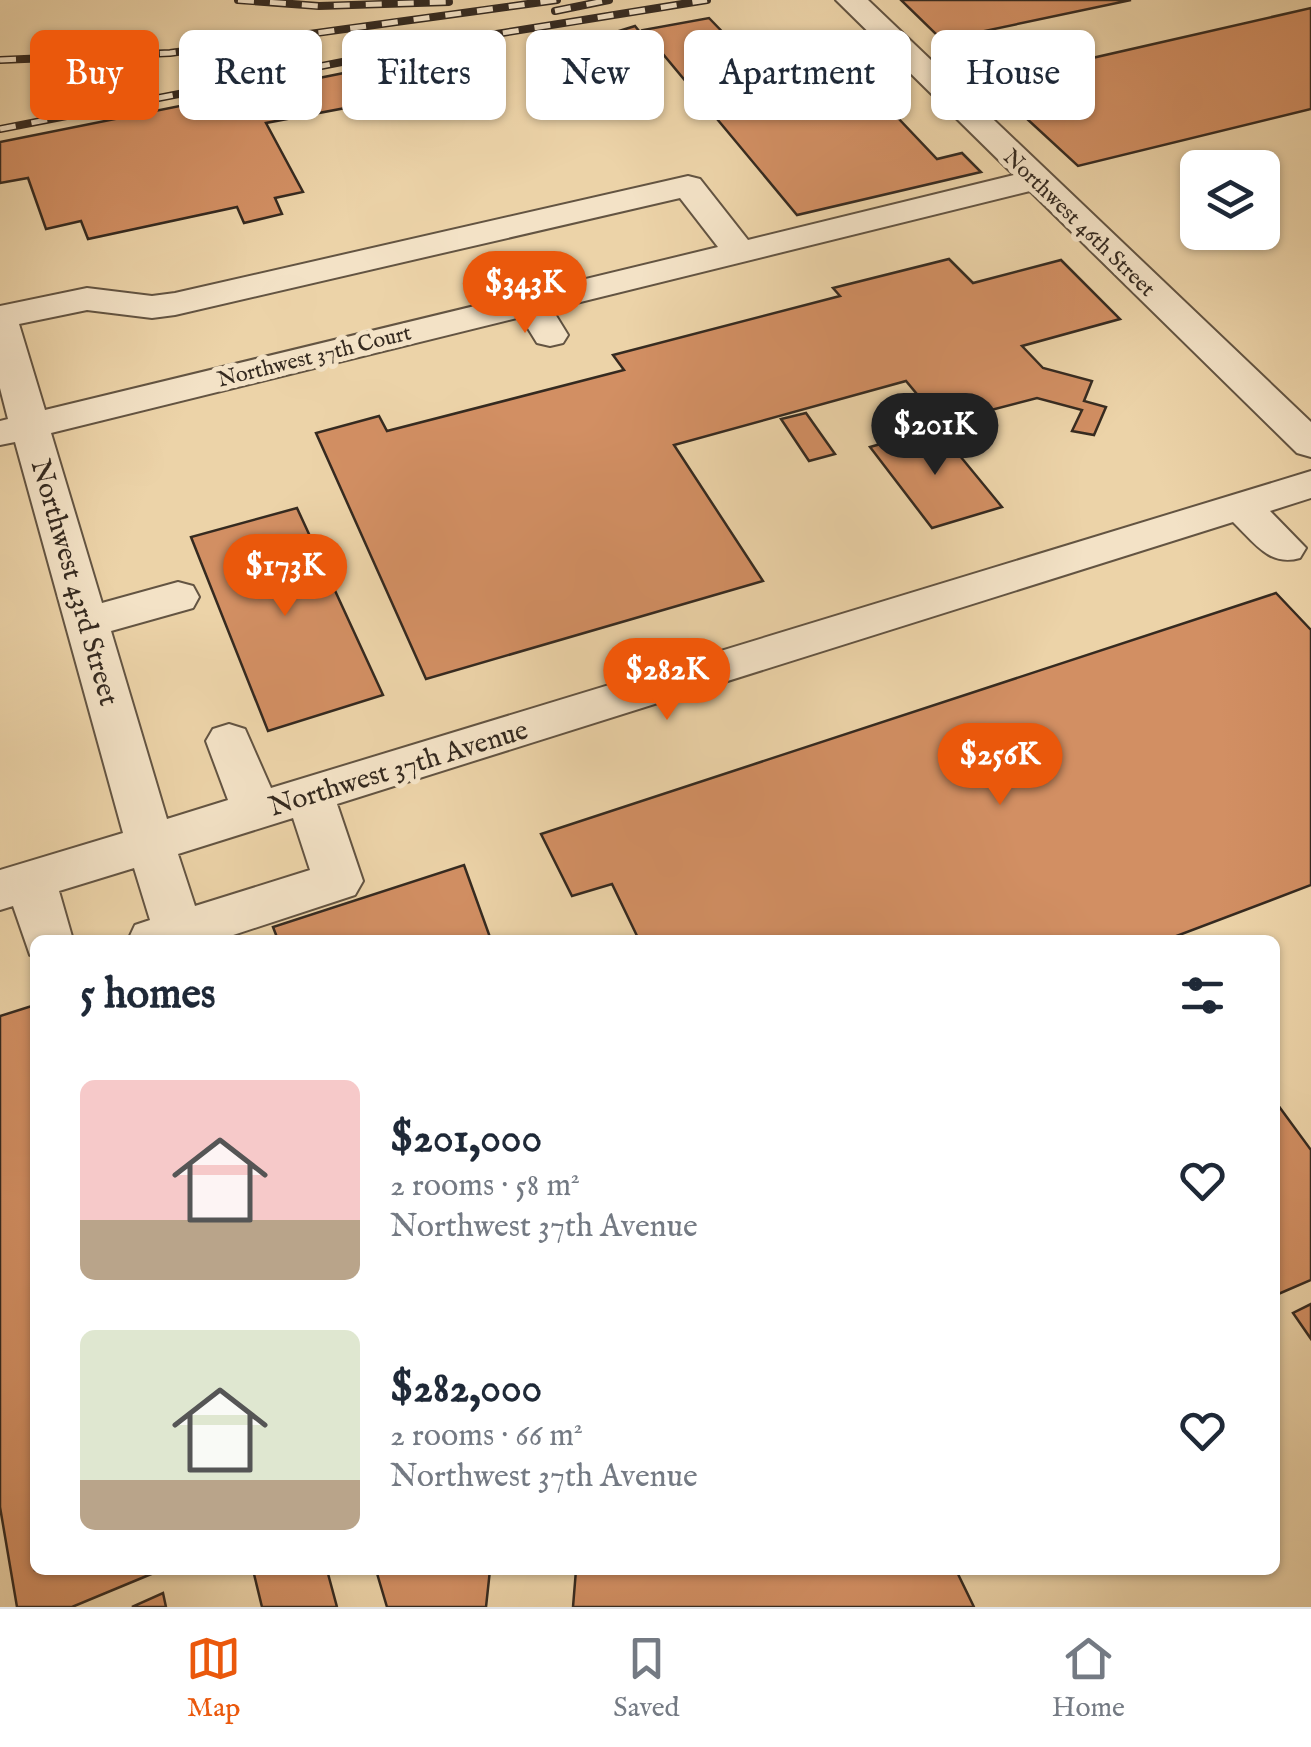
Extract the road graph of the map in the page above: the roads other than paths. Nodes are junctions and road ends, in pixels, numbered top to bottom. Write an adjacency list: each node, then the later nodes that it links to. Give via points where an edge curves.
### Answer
1 (851, 0): 2 (street, Northwest 46th Street, via 936,65)
2 (1036, 180): 3 (street, Northwest 37th Court); 10 (street, Northwest 46th Street)
3 (739, 251): 4 (street, Northwest 37th Court); 5 (street, via 688,186 175,304 87,300)
4 (529, 301): 6 (street, Northwest 37th Court); 7 (street)
5 (0, 319): 9 (street, Northwest 43rd Street)
6 (451, 320): 8 (street); 9 (street, Northwest 37th Court)
7 (550, 335)
8 (471, 355)
9 (16, 429): 15 (street, Northwest 43rd Street)
10 (1311, 444)
11 (1311, 484): 12 (street, Northwest 37th Avenue)
12 (1241, 506): 13 (street); 17 (street, Northwest 37th Avenue)
13 (1284, 548)
14 (178, 597): 15 (street)
15 (87, 622): 19 (street, Northwest 43rd Street)
16 (229, 741): 18 (street)
17 (310, 795): 18 (street, Northwest 37th Avenue); 23 (street, via 338,881)
18 (256, 811): 19 (street, Northwest 37th Avenue)
19 (150, 843): 20 (street, Northwest 37th Avenue); 22 (street, Northwest 43rd Street)
20 (16, 885): 21 (street)
21 (45, 935)
22 (173, 935)
23 (179, 935)

